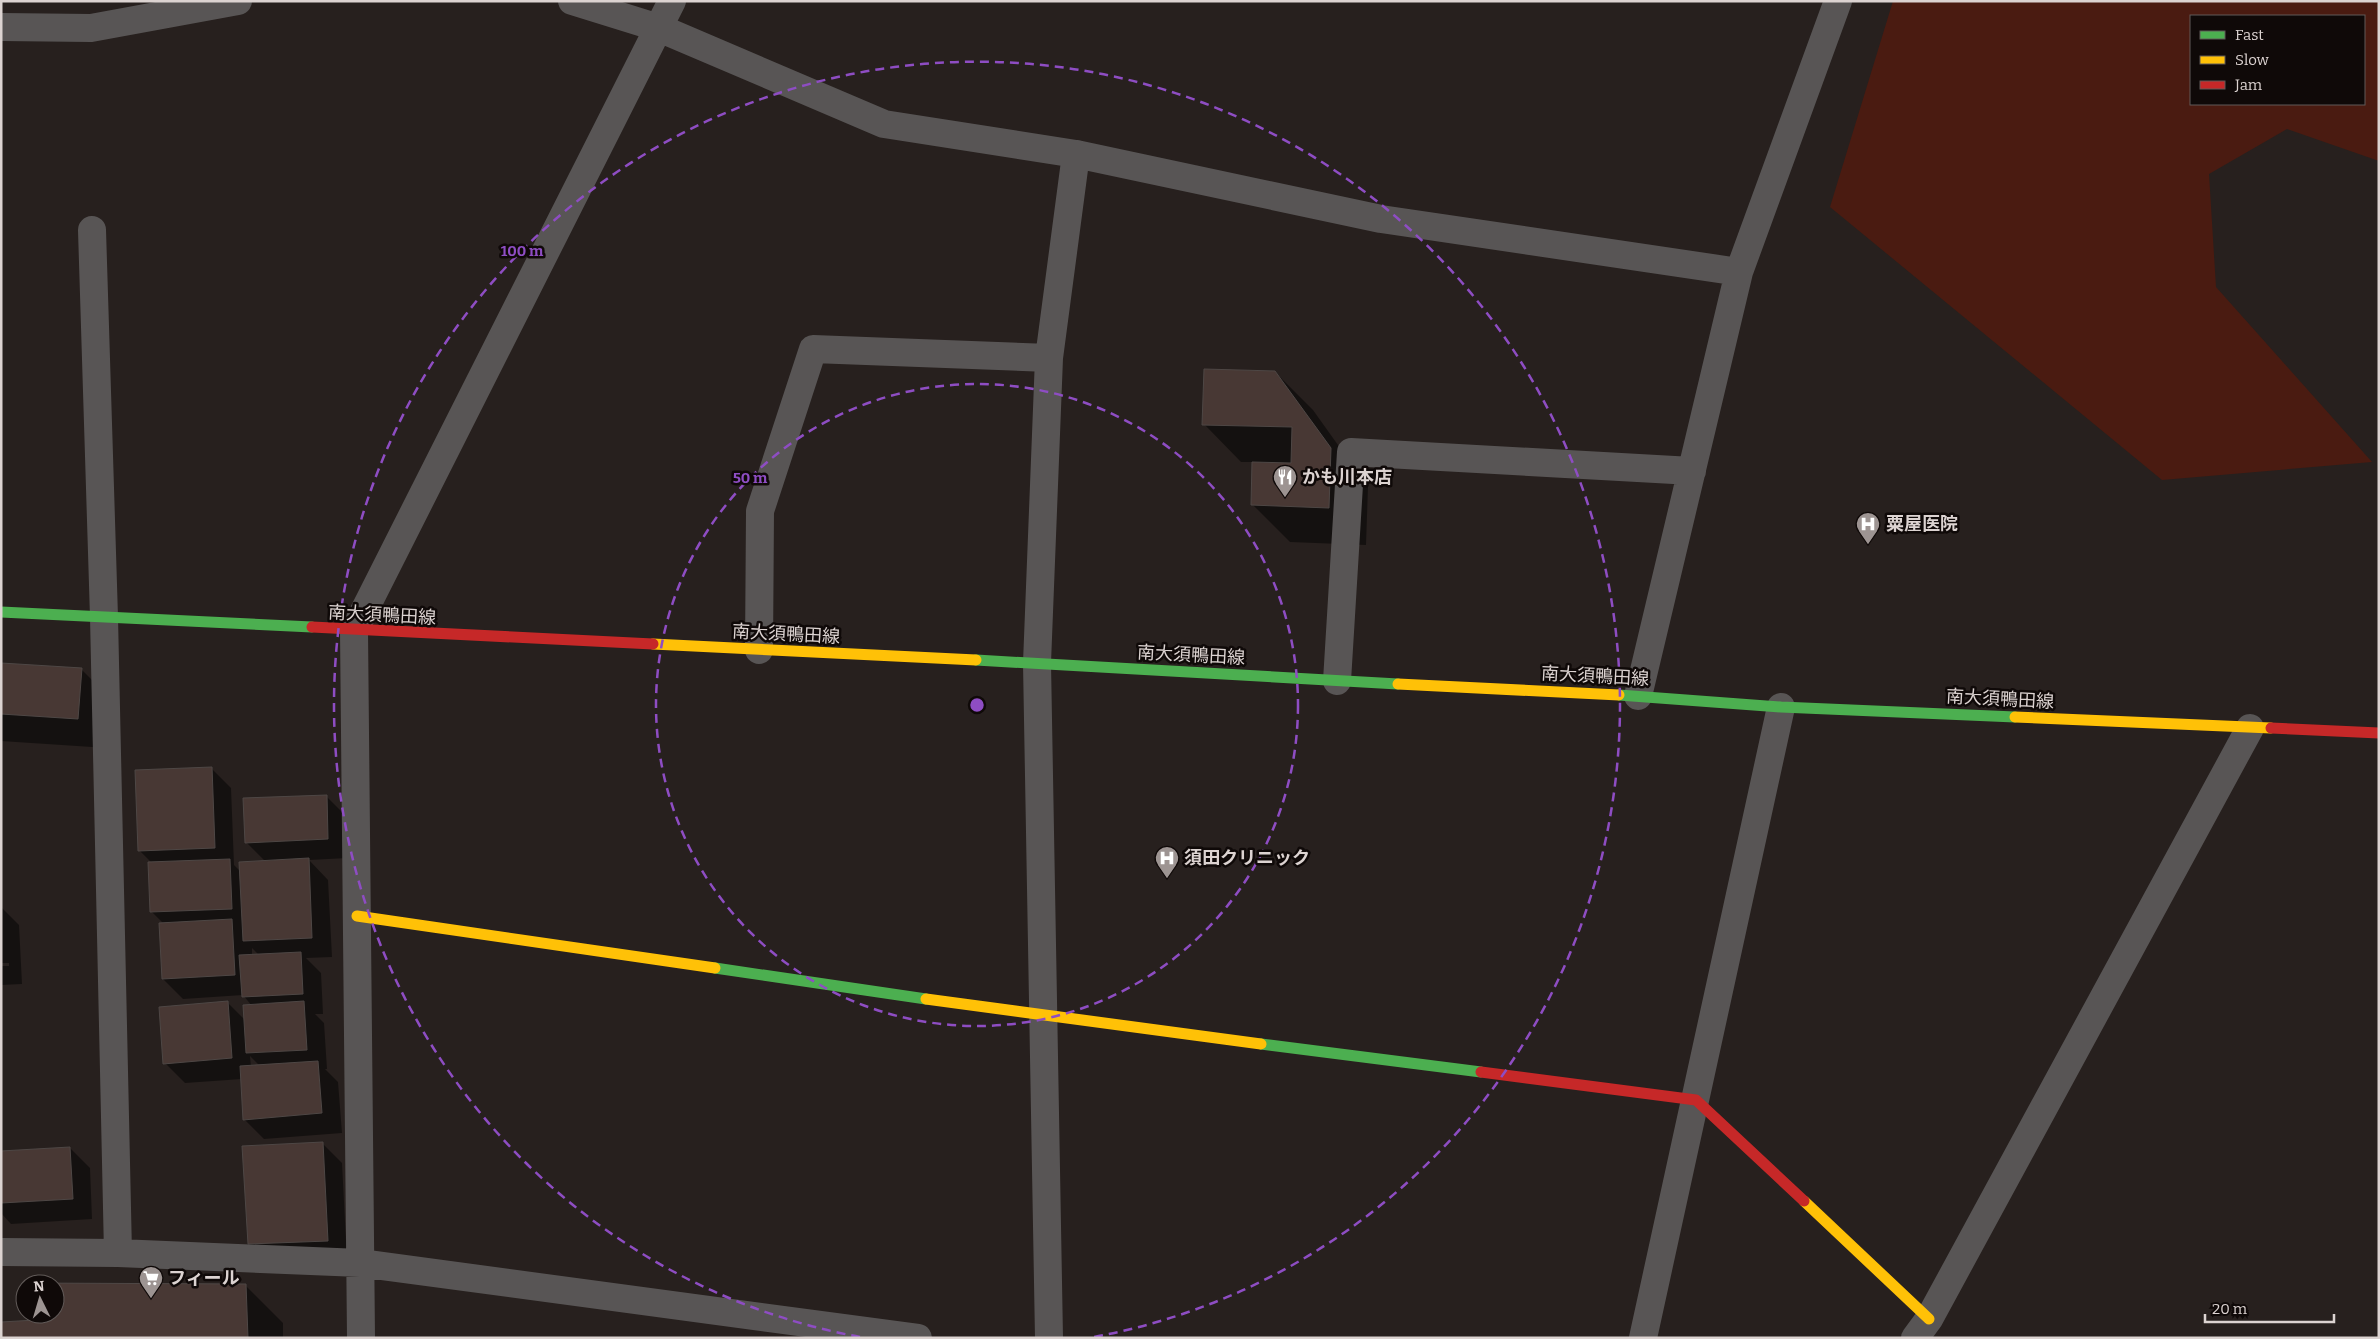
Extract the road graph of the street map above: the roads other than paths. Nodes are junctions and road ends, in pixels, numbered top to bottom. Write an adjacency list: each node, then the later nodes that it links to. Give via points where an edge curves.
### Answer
1 (238, 1): 5 (street, via 91,28)
2 (572, 1): 6 (street)
3 (672, 1): 6 (street)
4 (1838, 1): 9 (street)
5 (1, 27)
6 (659, 28): 7 (street, via 884,124); 14 (street)
7 (1076, 154): 9 (street, via 1381,219); 10 (street)
8 (92, 230): 13 (street)
9 (1739, 272): 11 (street)
10 (1049, 358): 15 (street, via 813,349 760,510); 16 (street)
11 (1692, 471): 17 (street, via 1351,452); 18 (street)
12 (1, 612): 13 (main road, 南大須鴨田線)
13 (104, 617): 14 (main road, 南大須鴨田線); 26 (street)
14 (354, 631): 15 (main road, 南大須鴨田線); 22 (street)
15 (759, 650): 16 (main road, 南大須鴨田線)
16 (1037, 663): 17 (main road, 南大須鴨田線); 23 (street)
17 (1337, 681): 18 (main road, 南大須鴨田線)
18 (1638, 696): 19 (main road, 南大須鴨田線)
19 (1781, 707): 20 (main road, 南大須鴨田線); 24 (street)
20 (2250, 728): 21 (main road, 南大須鴨田線); 28 (street)
21 (2379, 733)
22 (357, 916): 23 (main road); 27 (street)
23 (1042, 1016): 24 (main road); 31 (street)
24 (1696, 1100): 28 (main road); 32 (street)
25 (1, 1252): 26 (street)
26 (118, 1253): 27 (street)
27 (360, 1263): 29 (street); 30 (street)
28 (1922, 1329)
29 (361, 1338)
30 (918, 1338)
31 (1048, 1338)
32 (1643, 1338)

